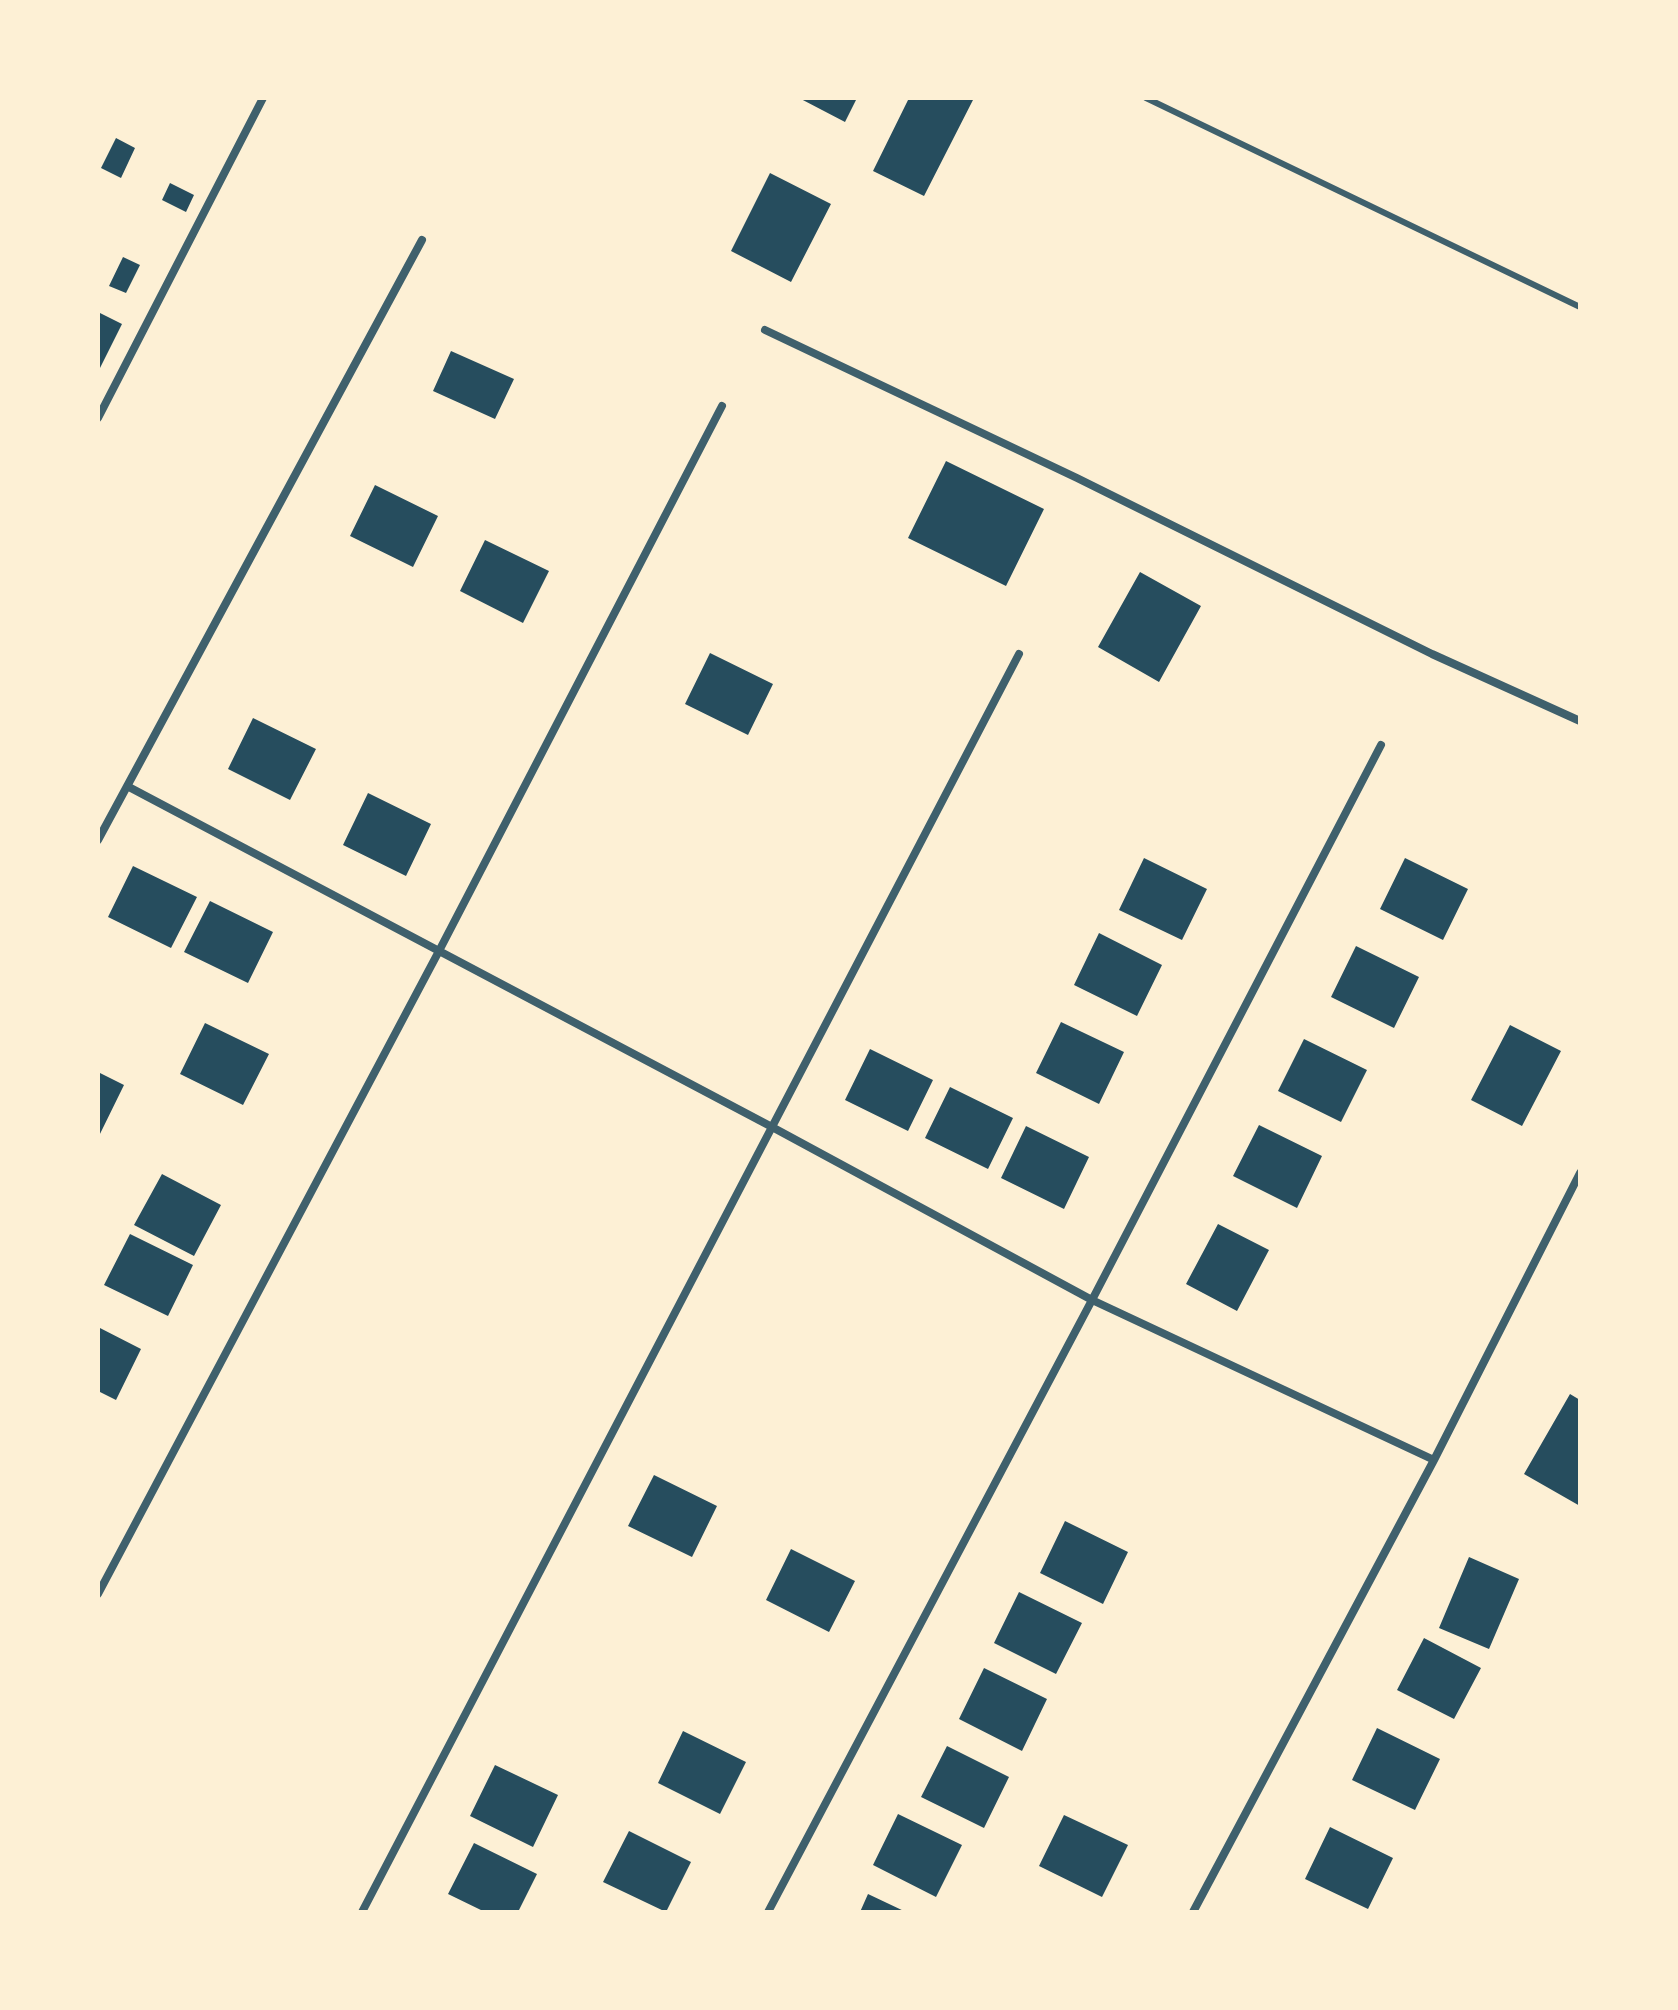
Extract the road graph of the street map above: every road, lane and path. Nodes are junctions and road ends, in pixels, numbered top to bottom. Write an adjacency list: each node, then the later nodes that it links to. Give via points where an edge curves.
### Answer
1 (263, 98): 7 (street)
2 (1146, 98): 4 (lane)
3 (422, 240): 11 (street)
4 (1580, 307)
5 (765, 330): 9 (street)
6 (722, 406): 13 (street)
7 (98, 418)
8 (1019, 654): 14 (street)
9 (1580, 721)
10 (1381, 745): 16 (street)
11 (127, 786): 12 (street); 13 (street)
12 (98, 840)
13 (439, 951): 14 (street); 18 (street)
14 (772, 1127): 16 (street); 19 (street)
15 (1580, 1173): 17 (street)
16 (1092, 1300): 17 (street); 20 (street)
17 (1434, 1460): 21 (street)
18 (98, 1594)
19 (362, 1912)
20 (768, 1912)
21 (1193, 1912)

